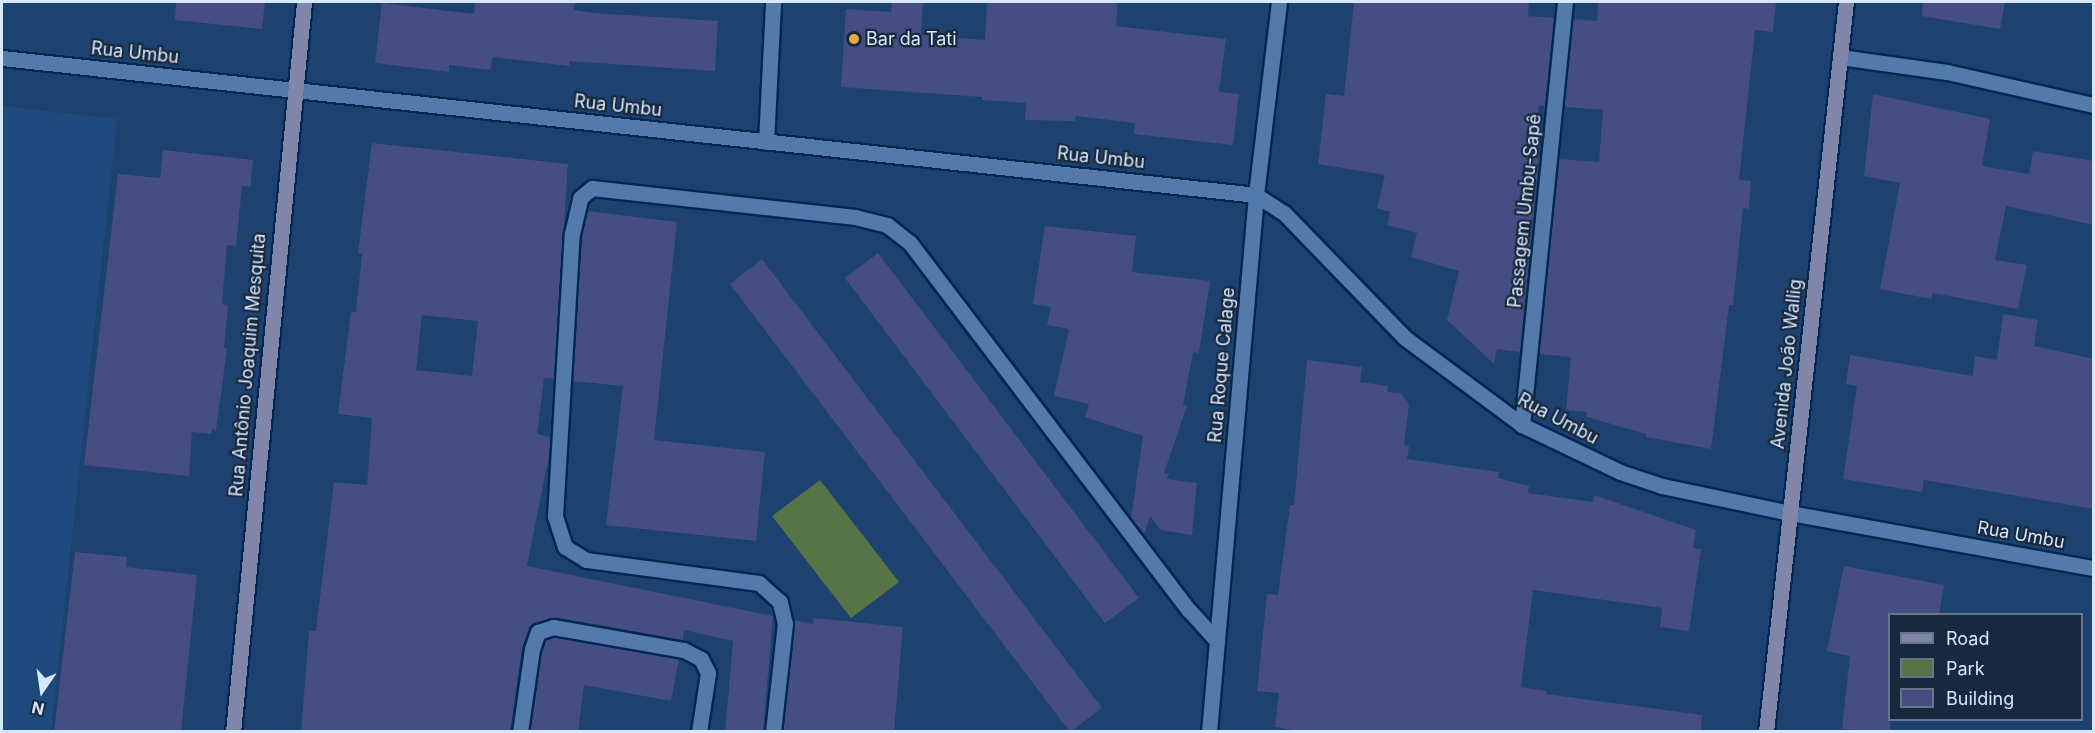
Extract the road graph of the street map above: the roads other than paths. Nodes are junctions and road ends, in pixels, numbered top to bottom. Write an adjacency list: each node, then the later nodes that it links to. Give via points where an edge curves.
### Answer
1 (304, 2): 8 (main road, Rua Antônio Joaquim Mesquita)
2 (773, 2): 10 (street)
3 (1279, 2): 11 (street, Rua Roque Calage)
4 (1565, 2): 12 (street, Passagem Umbu-Sapê)
5 (1846, 2): 6 (main road, Avenida João Wallig)
6 (1840, 57): 9 (street, via 1947,72); 13 (main road, Avenida João Wallig)
7 (2, 58): 8 (street, Rua Umbu)
8 (293, 91): 10 (street, Rua Umbu); 16 (main road, Rua Antônio Joaquim Mesquita)
9 (2094, 105)
10 (766, 142): 11 (street, Rua Umbu)
11 (1256, 195): 12 (street, Rua Umbu, via 1284,213 1405,338); 15 (street, Rua Roque Calage)
12 (1522, 425): 13 (street, Rua Umbu, via 1620,472 1662,486)
13 (1790, 513): 14 (street, Rua Umbu); 21 (main road, Avenida João Wallig)
14 (2094, 568)
15 (1217, 640): 19 (street, via 1189,610 910,243 887,225 855,217 592,188 580,198 572,234 555,516 565,547 586,560 759,583 780,602 785,624); 20 (street, Rua Roque Calage)
16 (233, 732)
17 (520, 732): 18 (street, via 532,649 538,632 553,627 684,650 701,659 708,672)
18 (699, 732)
19 (773, 732)
20 (1209, 732)
21 (1766, 732)

